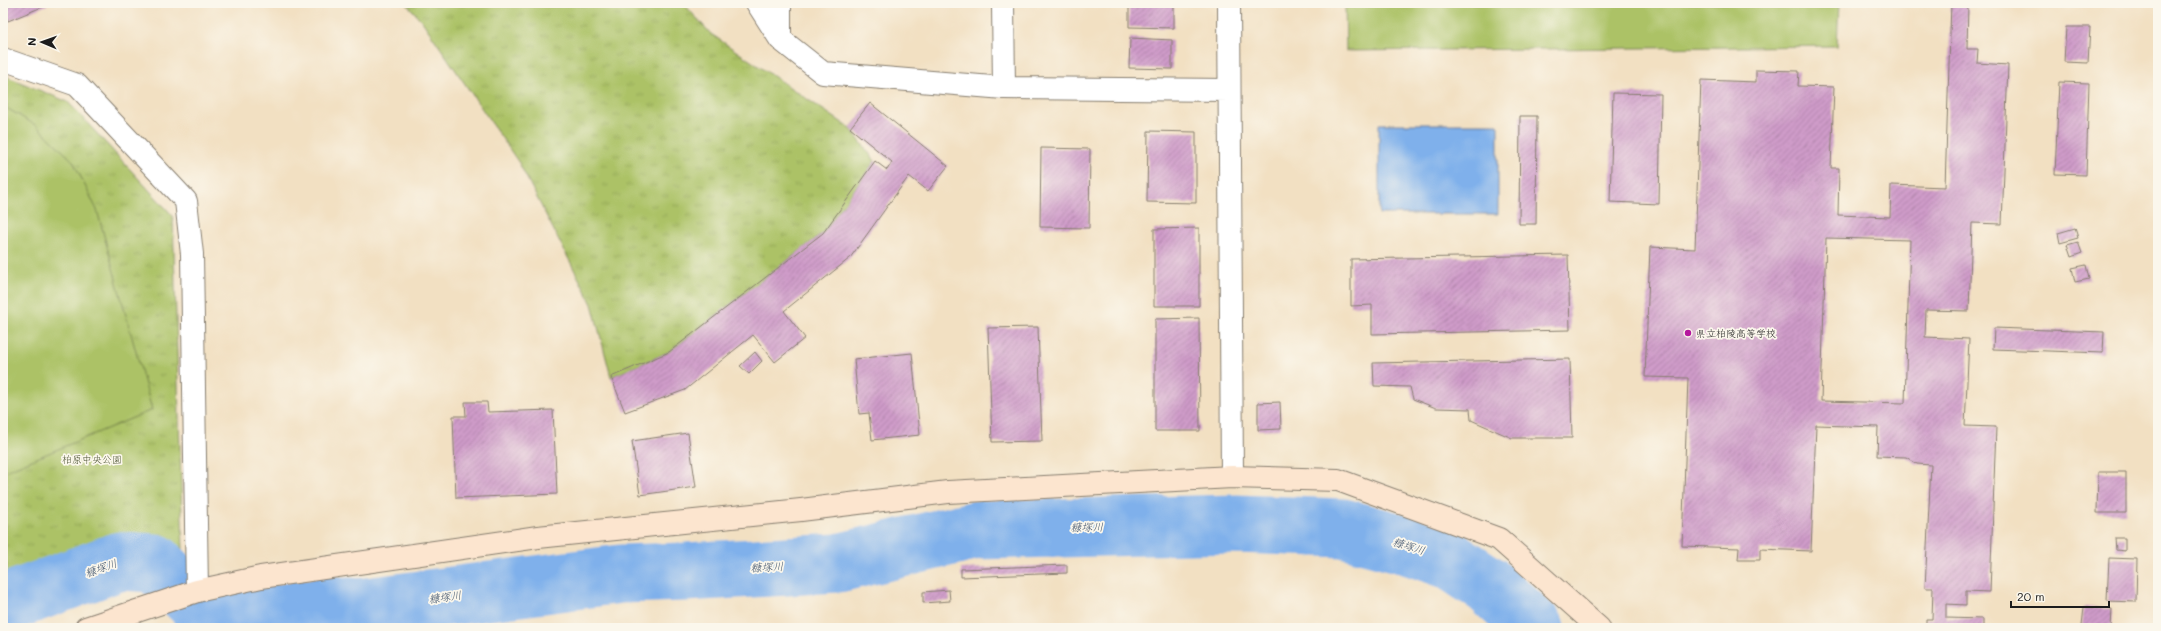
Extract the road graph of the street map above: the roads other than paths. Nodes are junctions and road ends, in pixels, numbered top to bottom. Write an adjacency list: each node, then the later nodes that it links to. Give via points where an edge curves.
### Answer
1 (757, 3): 5 (street)
2 (780, 3): 5 (street)
3 (1003, 3): 7 (street)
4 (1229, 3): 8 (street)
5 (780, 39): 7 (street, via 823,72)
6 (3, 59): 10 (street, via 77,85 186,201 192,254)
7 (1004, 88): 8 (street)
8 (1230, 90): 9 (street)
9 (1232, 477): 10 (street, via 948,492 538,537 261,577); 12 (street, via 1338,480 1499,539)
10 (197, 591): 11 (street)
11 (86, 628)
12 (1599, 628)

